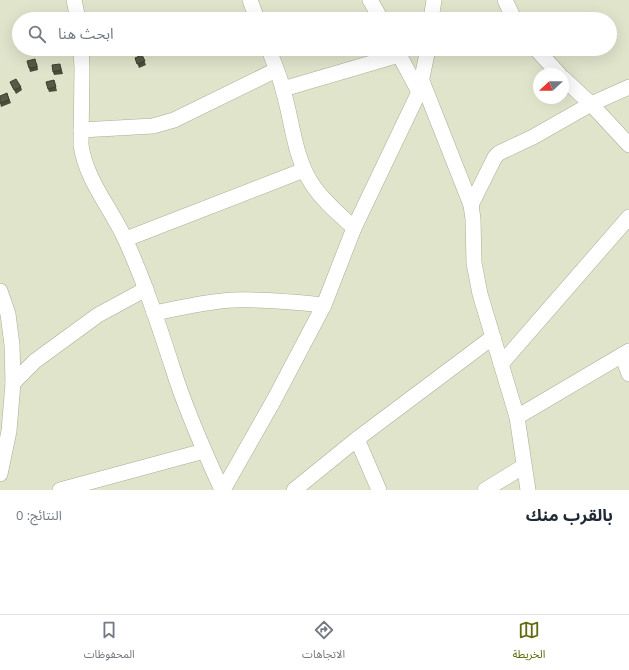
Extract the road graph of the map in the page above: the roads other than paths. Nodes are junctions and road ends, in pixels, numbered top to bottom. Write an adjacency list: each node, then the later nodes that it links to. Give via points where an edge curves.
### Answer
1 (74, 0): 6 (street)
2 (250, 0): 7 (street)
3 (370, 0): 8 (street)
4 (434, 0): 9 (street)
5 (505, 0): 10 (street)
6 (77, 12)
7 (254, 12)
8 (377, 12)
9 (432, 12)
10 (511, 12)
11 (81, 56): 24 (street)
12 (271, 56): 18 (street)
13 (386, 56): 22 (street)
14 (401, 56): 20 (street)
15 (427, 56): 20 (street)
16 (542, 56): 17 (street)
17 (553, 68)
18 (276, 70): 22 (street); 24 (street, via 174,120 153,126)
19 (569, 84): 23 (street)
20 (421, 86): 27 (street); 29 (street)
21 (629, 87): 23 (street)
22 (283, 89): 26 (street)
23 (591, 104): 25 (street); 27 (street, via 534,137 499,153)
24 (81, 130): 30 (street, via 83,158 87,169)
25 (629, 145)
26 (304, 170): 29 (street, via 326,202); 30 (street)
27 (471, 205): 35 (street, via 474,263)
28 (629, 217): 37 (street)
29 (354, 228): 33 (street)
30 (126, 239): 31 (street)
31 (146, 289): 34 (street); 39 (street, via 98,315 35,361)
32 (0, 291): 39 (street, via 8,314)
33 (324, 305): 34 (street, via 274,300 233,300); 47 (street)
34 (154, 313): 43 (street)
35 (493, 337): 37 (street); 42 (street)
36 (626, 353): 38 (street); 41 (street)
37 (501, 364): 41 (street)
38 (629, 374)
39 (13, 383): 40 (street)
40 (5, 416): 45 (street, via 9,431)
41 (517, 417): 44 (street)
42 (357, 440): 48 (street); 49 (street)
43 (204, 451): 46 (street); 47 (street)
44 (524, 466): 50 (street); 51 (street)
45 (0, 474)
46 (64, 489)
47 (223, 490)
48 (294, 490)
49 (380, 490)
50 (485, 490)
51 (528, 490)

